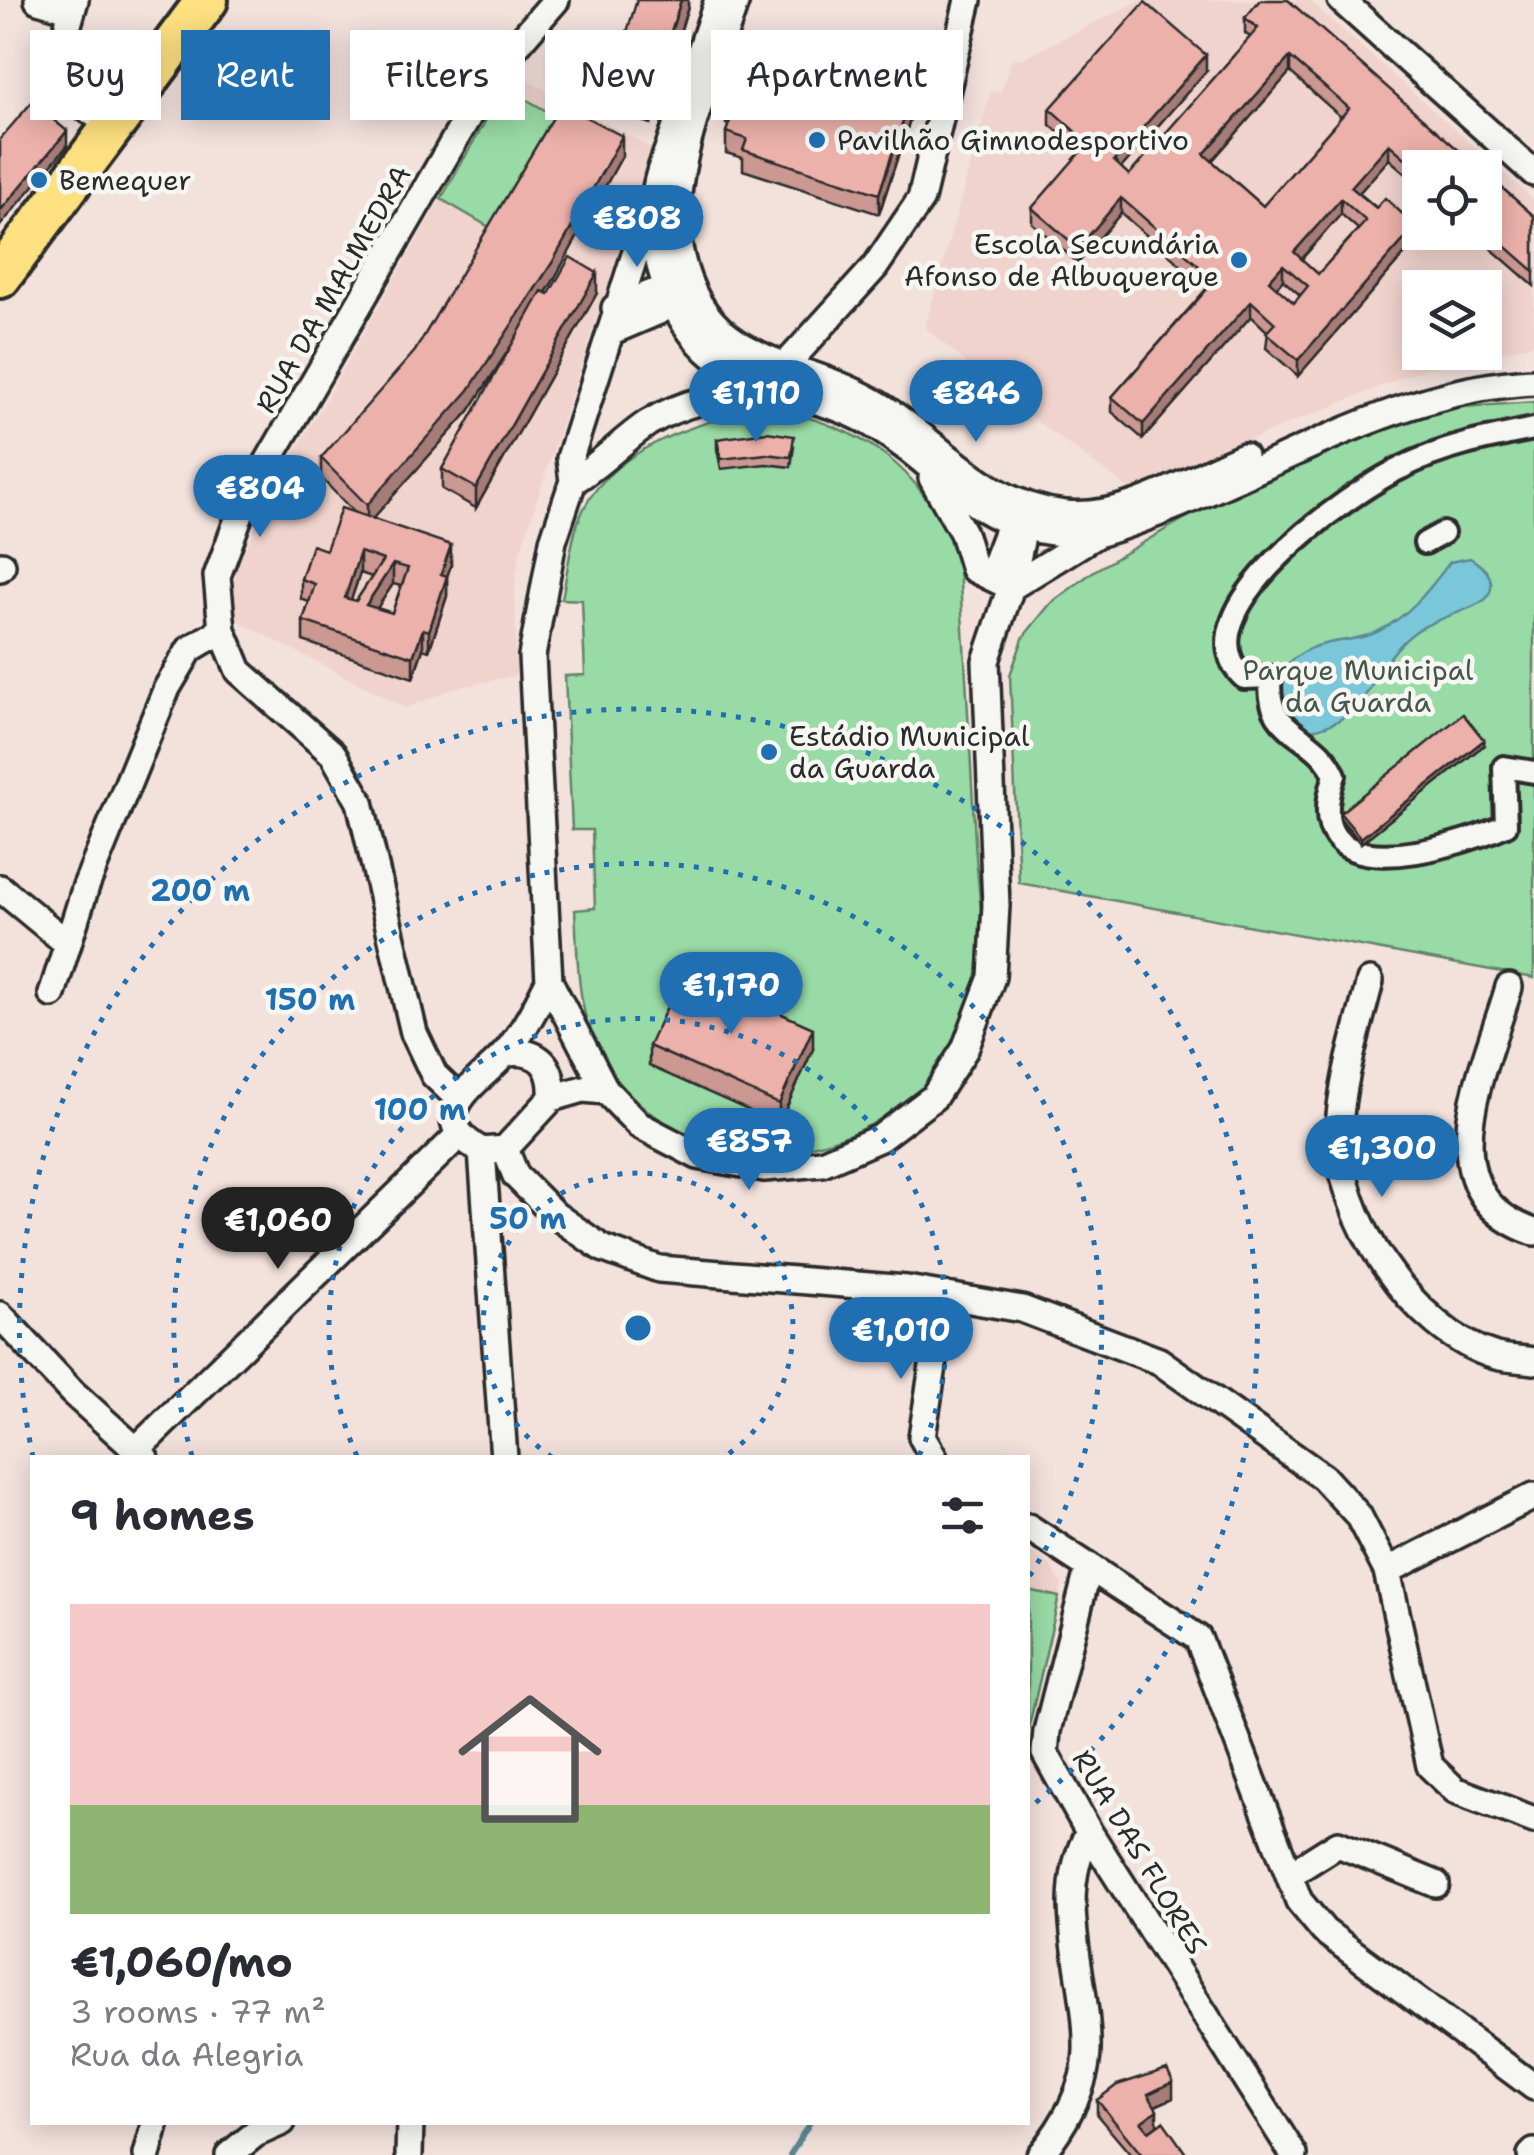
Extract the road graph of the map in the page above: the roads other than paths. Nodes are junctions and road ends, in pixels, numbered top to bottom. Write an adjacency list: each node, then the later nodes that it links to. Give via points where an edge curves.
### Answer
1 (38, 0): 8 (street)
2 (207, 0): 9 (main road)
3 (556, 0): 24 (street, RUA DA MALMEDRA, via 494,70 244,504 217,576)
4 (718, 0): 11 (street)
5 (736, 0): 13 (street, via 680,171)
6 (968, 0): 16 (street, via 921,199 875,267)
7 (1341, 0): 10 (street)
8 (72, 4): 9 (street, via 58,60 78,103)
9 (112, 126): 12 (main road)
10 (1534, 172)
11 (655, 192): 13 (street, via 654,228); 14 (street)
12 (4, 267)
13 (680, 289): 14 (street, via 660,311); 16 (street)
14 (613, 320): 20 (street, via 570,458)
15 (1534, 366): 21 (street, via 1424,386 1113,511)
16 (776, 378): 19 (street, via 871,424); 20 (street, via 682,406); 21 (street, via 882,406)
17 (1534, 382): 22 (street, via 1430,399)
18 (1534, 428): 25 (street, via 1446,450 1342,502 1266,571 1236,612 1228,646 1231,666 1244,678 1271,677 1268,696 1278,722 1328,759 1335,774 1327,822 1338,843 1360,854 1386,856 1472,840 1506,825 1504,766)
19 (929, 470): 21 (street, via 983,510); 23 (street, via 974,569)
20 (573, 481): 28 (street, via 553,541 532,656)
21 (1019, 516): 22 (street, via 1059,535); 23 (street, via 1021,541)
22 (1097, 534): 23 (street)
23 (1001, 582): 33 (street, via 986,661 996,904 992,977 966,1049 934,1096 880,1138 822,1163 764,1168 698,1156 639,1125)
24 (222, 630): 27 (street, via 190,649 167,688); 34 (street, RUA DA MALMEDRA, via 239,671 333,754 360,802 414,1033 434,1075)
25 (1534, 772)
26 (0, 888): 27 (street)
27 (68, 944): 31 (street)
28 (549, 981): 32 (street); 33 (street)
29 (1370, 981): 41 (street, via 1339,1132 1362,1225 1388,1272 1417,1304 1495,1356)
30 (1509, 987): 38 (street, via 1465,1140 1470,1175 1489,1204)
31 (52, 994)
32 (506, 1053): 34 (street); 35 (street, via 528,1051 543,1061 554,1076)
33 (606, 1091): 35 (street)
34 (458, 1098): 36 (street)
35 (552, 1098): 37 (street)
36 (460, 1134): 37 (street); 42 (street)
37 (493, 1150): 39 (street, via 556,1215 602,1248 659,1269); 43 (street)
38 (1534, 1232)
39 (944, 1295): 44 (street, via 922,1436); 48 (street, via 1022,1309 1159,1361 1323,1477 1358,1515)
40 (0, 1315): 42 (street)
41 (1534, 1361)
42 (141, 1454)
43 (504, 1455)
44 (932, 1455)
45 (1534, 1496): 48 (street)
46 (1030, 1528): 47 (street)
47 (1089, 1566): 50 (street, RUA DAS FLORES, via 1046,1753); 52 (street, via 1198,1638)
48 (1387, 1571): 49 (street, via 1430,1766 1456,1790)
49 (1534, 1820)
50 (1089, 1832): 62 (street, via 1076,1856 1072,1930 1087,2054 1078,2090); 63 (street, RUA DAS FLORES)
51 (1338, 1844): 52 (street); 53 (street); 54 (street)
52 (1289, 1875): 55 (street, via 1324,1931)
53 (1381, 1881)
54 (1436, 1884)
55 (1534, 2087)
56 (155, 2125): 60 (street)
57 (410, 2125): 61 (street)
58 (254, 2128): 59 (street)
59 (232, 2154)
60 (147, 2155)
61 (408, 2155)
62 (1040, 2155)
63 (1294, 2155)

